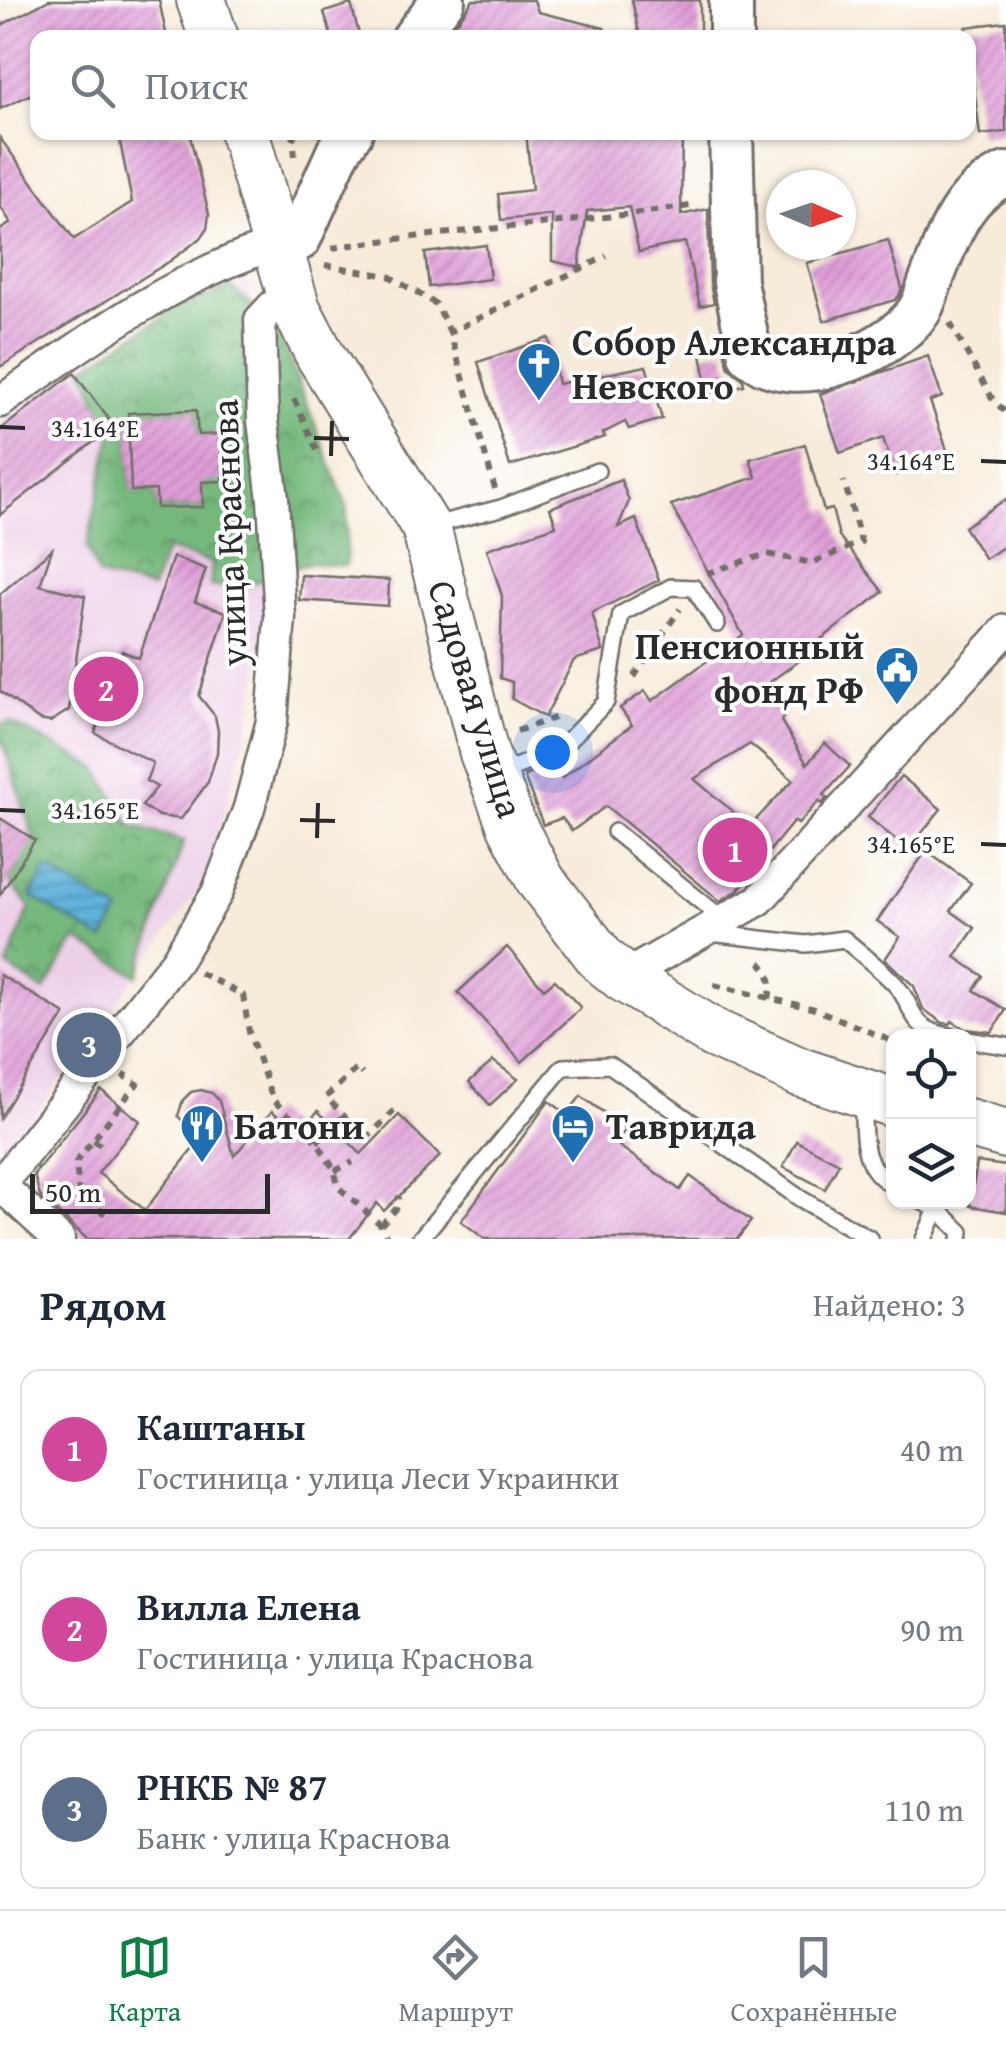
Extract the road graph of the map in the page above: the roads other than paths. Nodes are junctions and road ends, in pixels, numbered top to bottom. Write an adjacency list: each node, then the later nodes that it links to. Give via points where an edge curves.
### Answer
1 (201, 0): 5 (main road)
2 (223, 0): 6 (main road)
3 (442, 0): 7 (street)
4 (731, 0): 8 (street)
5 (211, 30)
6 (233, 30)
7 (420, 30)
8 (731, 30)
9 (248, 140): 14 (main road)
10 (268, 140): 14 (main road)
11 (346, 140): 14 (street)
12 (731, 140): 13 (street, via 735,282 750,354 774,369 818,369 885,344 920,310 955,221 981,185)
13 (1006, 174)
14 (302, 249): 15 (main road, Садовая улица); 16 (street, via 240,256 108,326)
15 (296, 309): 18 (main road, Садовая улица); 32 (street, улица Краснова, via 273,306 260,320 280,617 272,721 250,808 217,893 176,961)
16 (0, 402)
17 (597, 471): 18 (lane, via 501,508)
18 (426, 526): 21 (main road, Садовая улица)
19 (718, 624): 21 (lane, via 698,581 620,614 606,702 559,750)
20 (1006, 630): 23 (street, via 759,900)
21 (493, 776): 24 (main road, Садовая улица, via 541,881)
22 (615, 832): 23 (lane)
23 (716, 927): 24 (street); 25 (lane, via 806,944 844,938 898,986 914,1020)
24 (623, 978): 28 (main road, Садовая улица, via 713,1034)
25 (929, 1029)
26 (976, 1041): 27 (lane)
27 (1006, 1046)
28 (878, 1099): 31 (lane, via 867,1156 876,1177)
29 (976, 1126): 30 (main road)
30 (1006, 1134)
31 (886, 1182)
32 (0, 1185): 35 (street)
33 (929, 1209): 38 (lane)
34 (935, 1209): 39 (lane, via 961,1232)
35 (59, 1239)
36 (420, 1239): 37 (lane, via 563,1067 610,1066 801,1200)
37 (870, 1239)
38 (924, 1239)
39 (960, 1239)

